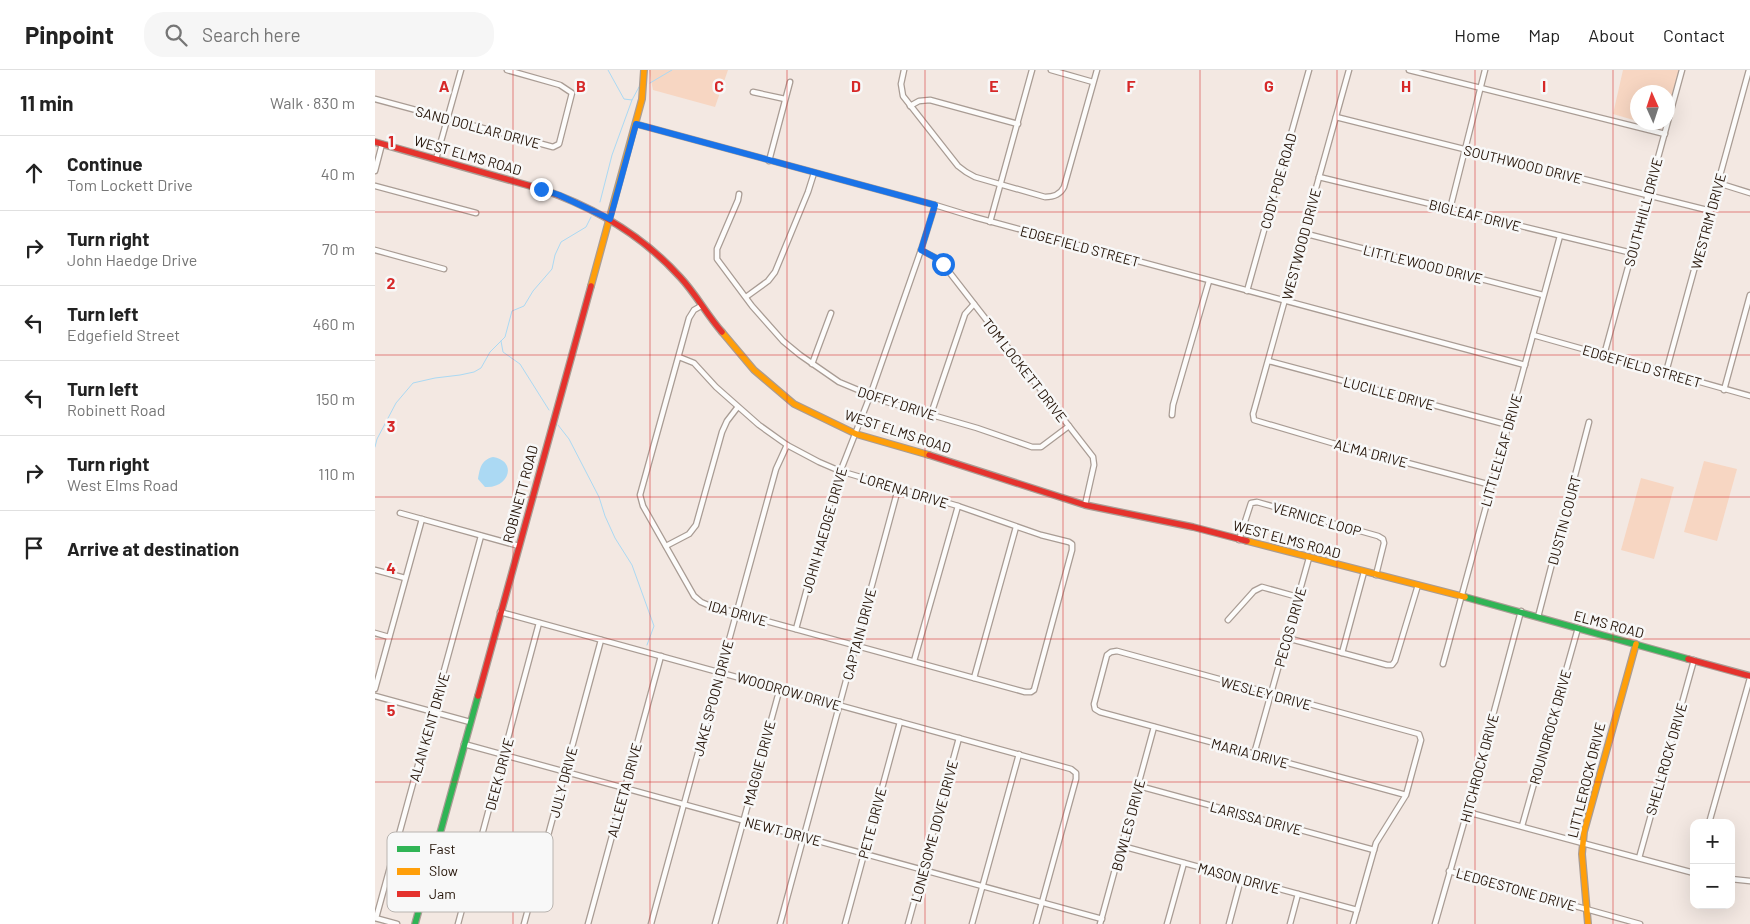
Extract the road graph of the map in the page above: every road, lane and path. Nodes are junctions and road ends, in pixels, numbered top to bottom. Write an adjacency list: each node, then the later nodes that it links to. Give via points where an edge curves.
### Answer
1 (461, 70): 23 (street)
2 (507, 70): 23 (street, SAND DOLLAR DRIVE, via 560,85 572,93 559,144 553,147)
3 (644, 70): 24 (main road, ROBINETT ROAD)
4 (896, 70): 14 (street)
5 (1032, 70): 25 (street)
6 (1051, 70): 16 (street)
7 (1097, 70): 16 (street)
8 (1309, 70): 54 (street, CODY POE ROAD)
9 (1349, 70): 22 (street, WESTWOOD DRIVE)
10 (1409, 70): 17 (street)
11 (1485, 70): 17 (street)
12 (1683, 70): 26 (street, SOUTHHILL DRIVE)
13 (1749, 70): 35 (street, WESTRIM DRIVE)
14 (903, 71): 21 (street, via 901,90)
15 (790, 82): 20 (street)
16 (1093, 82): 36 (street, via 1062,191 1045,197)
17 (1481, 88): 26 (street); 29 (street)
18 (753, 92): 20 (street)
19 (375, 99): 23 (street, SAND DOLLAR DRIVE)
20 (785, 100): 31 (street)
21 (910, 106): 25 (street, via 930,100); 36 (street, via 958,166 975,177)
22 (1336, 118): 29 (street, SOUTHWOOD DRIVE); 34 (street, WESTWOOD DRIVE)
23 (447, 119): 30 (street)
24 (636, 124): 31 (street, EDGEFIELD STREET); 45 (main road, ROBINETT ROAD)
25 (1018, 124): 36 (street)
26 (1665, 134): 40 (street, SOUTHHILL DRIVE)
27 (375, 142): 28 (main road, WEST ELMS ROAD)
28 (382, 144): 30 (main road, WEST ELMS ROAD); 32 (street)
29 (1465, 149): 40 (street, SOUTHWOOD DRIVE); 42 (street)
30 (436, 159): 45 (main road, WEST ELMS ROAD, via 559,195)
31 (769, 161): 33 (street, EDGEFIELD STREET)
32 (375, 171)
33 (814, 173): 41 (street, EDGEFIELD STREET); 57 (street, via 775,272)
34 (1319, 177): 42 (street, BIGLEAF DRIVE); 47 (street, WESTWOOD DRIVE)
35 (1718, 183): 38 (street); 43 (street, WESTRIM DRIVE)
36 (1001, 184): 46 (street)
37 (375, 186): 44 (street)
38 (1750, 193)
39 (739, 194): 57 (street, DOFFY DRIVE, via 716,254)
40 (1649, 194): 43 (street, SOUTHWOOD DRIVE); 51 (street, SOUTHHILL DRIVE)
41 (935, 205): 46 (street, EDGEFIELD STREET); 50 (street, JOHN HAEDGE DRIVE)
42 (1450, 209): 48 (street, BIGLEAF DRIVE)
43 (1711, 211): 68 (street, WESTRIM DRIVE)
44 (476, 213)
45 (610, 219): 60 (main road, WEST ELMS ROAD, via 661,258 681,278); 91 (main road, ROBINETT ROAD)
46 (990, 222): 53 (street, EDGEFIELD STREET)
47 (1303, 233): 55 (street, LITTLEWOOD DRIVE); 58 (street, WESTWOOD DRIVE)
48 (1560, 236): 51 (street, BIGLEAF DRIVE); 55 (street, LITTLELEAF DRIVE)
49 (375, 250): 52 (street)
50 (921, 250): 59 (street, TOM LOCKETT DRIVE, via 938,259); 70 (street, JOHN HAEDGE DRIVE)
51 (1632, 253): 63 (street, SOUTHHILL DRIVE)
52 (444, 269)
53 (1209, 281): 54 (street, EDGEFIELD STREET); 74 (street)
54 (1247, 291): 58 (street, EDGEFIELD STREET)
55 (1543, 295): 62 (street, LITTLELEAF DRIVE)
56 (1750, 295): 69 (street)
57 (746, 297): 66 (street, DOFFY DRIVE, via 783,341)
58 (1285, 301): 65 (street, WESTWOOD DRIVE); 67 (street, EDGEFIELD STREET)
59 (974, 304): 73 (street, via 965,314); 78 (street, TOM LOCKETT DRIVE)
60 (701, 306): 64 (street, IDA DRIVE, via 689,318); 79 (main road, WEST ELMS ROAD, via 745,359 794,404)
61 (831, 313): 66 (street)
62 (1533, 335): 63 (street, EDGEFIELD STREET); 67 (street, LITTLELEAF DRIVE)
63 (1604, 355): 68 (street, EDGEFIELD STREET)
64 (679, 357): 72 (street, LORENA DRIVE, via 694,362); 92 (street, IDA DRIVE, via 641,496 643,506)
65 (1269, 361): 75 (street, WESTWOOD DRIVE); 77 (street, LUCILLE DRIVE)
66 (812, 364): 70 (street, DOFFY DRIVE, via 839,382)
67 (1525, 365): 77 (street, LITTLELEAF DRIVE)
68 (1666, 372): 69 (street, EDGEFIELD STREET)
69 (1724, 390): 71 (street, EDGEFIELD STREET)
70 (870, 396): 73 (street, DOFFY DRIVE); 79 (street, JOHN HAEDGE DRIVE)
71 (1750, 396)
72 (737, 408): 80 (street, LORENA DRIVE); 92 (street, via 722,432 696,525 689,534)
73 (931, 414): 78 (street, DOFFY DRIVE, via 1036,448)
74 (1172, 415)
75 (1253, 418): 82 (street, ALMA DRIVE, via 1261,423)
76 (1589, 422): 104 (street, DUSTIN COURT)
77 (1508, 425): 82 (street, LITTLELEAF DRIVE)
78 (1069, 426): 84 (street, TOM LOCKETT DRIVE, via 1095,461)
79 (856, 434): 81 (street, JOHN HAEDGE DRIVE); 84 (main road, WEST ELMS ROAD)
80 (787, 445): 81 (street, LORENA DRIVE); 103 (street, JAKE SPOON DRIVE, via 776,469)
81 (840, 471): 83 (street, LORENA DRIVE); 108 (street, JOHN HAEDGE DRIVE)
82 (1491, 485): 99 (street, LITTLELEAF DRIVE)
83 (898, 489): 85 (street, LORENA DRIVE); 114 (street, CAPTAIN DRIVE)
84 (1085, 505): 90 (main road, WEST ELMS ROAD)
85 (958, 506): 88 (street, LORENA DRIVE); 118 (street)
86 (400, 513): 87 (street)
87 (422, 519): 89 (street); 97 (street)
88 (1017, 527): 122 (street); 125 (street, LORENA DRIVE, via 1069,542 1073,550 1036,686)
89 (481, 536): 91 (street); 130 (street, ALAN KENT DRIVE)
90 (1239, 540): 93 (main road, WEST ELMS ROAD); 96 (street, VERNICE LOOP, via 1247,511 1251,504 1257,502 1383,539)
91 (519, 546): 102 (main road, ROBINETT ROAD)
92 (665, 546): 103 (street, IDA DRIVE, via 697,600)
93 (1309, 558): 95 (main road, WEST ELMS ROAD); 100 (street, PECOS DRIVE)
94 (375, 570): 97 (street)
95 (1364, 572): 96 (main road, WEST ELMS ROAD); 115 (street)
96 (1376, 575): 98 (main road, WEST ELMS ROAD)
97 (405, 578): 110 (street)
98 (1418, 585): 99 (main road, WEST ELMS ROAD); 115 (street, via 1392,665)
99 (1461, 596): 101 (main road, ELMS ROAD); 119 (street, LITTLELEAF DRIVE)
100 (1298, 597): 105 (street, via 1262,587 1254,591); 111 (street, PECOS DRIVE)
101 (1521, 611): 104 (main road, ELMS ROAD); 144 (street, HITCHROCK DRIVE)
102 (500, 612): 106 (street, WOODROW DRIVE); 131 (main road, ROBINETT ROAD)
103 (737, 613): 108 (street, IDA DRIVE); 120 (street, JAKE SPOON DRIVE)
104 (1538, 617): 107 (main road, ELMS ROAD)
105 (1228, 620)
106 (539, 623): 112 (street, WOODROW DRIVE); 136 (street, DEEK DRIVE)
107 (1577, 628): 113 (main road, ELMS ROAD); 147 (street, ROUNDROCK DRIVE)
108 (796, 629): 114 (street, IDA DRIVE)
109 (375, 633): 110 (street)
110 (389, 637): 124 (street)
111 (1287, 638): 115 (street); 126 (street, PECOS DRIVE)
112 (601, 640): 116 (street, WOODROW DRIVE); 139 (street, JULY DRIVE)
113 (1636, 644): 117 (main road, ELMS ROAD); 153 (main road, LITTLEROCK DRIVE)
114 (855, 645): 118 (street, IDA DRIVE); 128 (street, CAPTAIN DRIVE)
115 (1342, 653)
116 (661, 656): 120 (street, WOODROW DRIVE); 141 (street, ALLEETA DRIVE)
117 (1694, 660): 121 (main road, ELMS ROAD); 157 (street, SHELLROCK DRIVE)
118 (915, 661): 122 (street, IDA DRIVE)
119 (1443, 664)
120 (721, 672): 123 (street, WOODROW DRIVE); 143 (street, JAKE SPOON DRIVE)
121 (1750, 677): 145 (street)
122 (974, 678): 125 (street, IDA DRIVE)
123 (780, 688): 128 (street, WOODROW DRIVE); 146 (street, MAGGIE DRIVE)
124 (375, 689)
125 (1031, 692)
126 (1271, 694): 129 (street, WESLEY DRIVE, via 1117,651 1107,655); 138 (street, PECOS DRIVE); 142 (street, WESLEY DRIVE, via 1416,733 1421,737)
127 (375, 696): 130 (street)
128 (839, 705): 132 (street, WOODROW DRIVE); 152 (street, CAPTAIN DRIVE)
129 (1095, 709): 133 (street, MARIA DRIVE)
130 (433, 712): 131 (street); 148 (street, ALAN KENT DRIVE)
131 (470, 722): 135 (main road, ROBINETT ROAD)
132 (900, 722): 134 (street, WOODROW DRIVE); 156 (street, PETE DRIVE)
133 (1154, 726): 138 (street, MARIA DRIVE); 140 (street, BOWLES DRIVE)
134 (959, 738): 137 (street, WOODROW DRIVE); 159 (street, LONESOME DOVE DRIVE)
135 (465, 744): 136 (street, NEWT DRIVE); 149 (main road, ROBINETT ROAD)
136 (504, 754): 139 (street, NEWT DRIVE); 150 (street, DEEK DRIVE)
137 (1019, 754): 166 (street); 168 (street, WOODROW DRIVE, via 1076,773)
138 (1254, 754): 142 (street, MARIA DRIVE)
139 (565, 772): 141 (street, NEWT DRIVE); 151 (street, JULY DRIVE)
140 (1139, 786): 154 (street, BOWLES DRIVE); 155 (street, LARISSA DRIVE)
141 (625, 788): 143 (street, NEWT DRIVE); 174 (street, ALLEETA DRIVE)
142 (1406, 795): 155 (street)
143 (684, 804): 146 (street, NEWT DRIVE); 175 (street, JAKE SPOON DRIVE)
144 (1467, 812): 147 (street); 160 (street, HITCHROCK DRIVE)
145 (1710, 819)
146 (744, 820): 152 (street, NEWT DRIVE); 176 (street, MAGGIE DRIVE)
147 (1522, 826): 153 (street)
148 (400, 832)
149 (441, 832)
150 (483, 832)
151 (549, 832)
152 (803, 837): 156 (street, NEWT DRIVE); 177 (street, CAPTAIN DRIVE)
153 (1582, 843): 157 (street); 169 (main road, LITTLEROCK DRIVE)
154 (1123, 846): 158 (street, MASON DRIVE); 172 (street, BOWLES DRIVE)
155 (1374, 850): 170 (street)
156 (864, 853): 159 (street, NEWT DRIVE); 178 (street, PETE DRIVE)
157 (1639, 858): 161 (street)
158 (1183, 863): 163 (street, MASON DRIVE); 182 (street)
159 (923, 870): 166 (street, NEWT DRIVE); 179 (street, LONESOME DOVE DRIVE)
160 (1449, 871): 169 (street, LEDGESTONE DRIVE); 186 (street, HITCHROCK DRIVE)
161 (1690, 872)
162 (387, 878): 171 (street, ALAN KENT DRIVE)
163 (1241, 879): 167 (street, MASON DRIVE); 183 (street)
164 (1735, 879): 165 (street)
165 (1750, 881)
166 (982, 886): 168 (street, NEWT DRIVE); 180 (street)
167 (1298, 894): 170 (street, MASON DRIVE); 184 (street)
168 (1042, 902): 172 (street, NEWT DRIVE); 181 (street)
169 (1587, 909): 187 (main road, LITTLEROCK DRIVE); 188 (street, LEDGESTONE DRIVE)
170 (1357, 910): 185 (street)
171 (376, 918): 173 (street)
172 (1101, 921)
173 (397, 924)
174 (588, 924)
175 (651, 924)
176 (715, 924)
177 (780, 924)
178 (845, 924)
179 (908, 924)
180 (972, 924)
181 (1036, 924)
182 (1167, 924)
183 (1229, 924)
184 (1290, 924)
185 (1353, 924)
186 (1435, 924)
187 (1588, 924)
188 (1640, 924)

